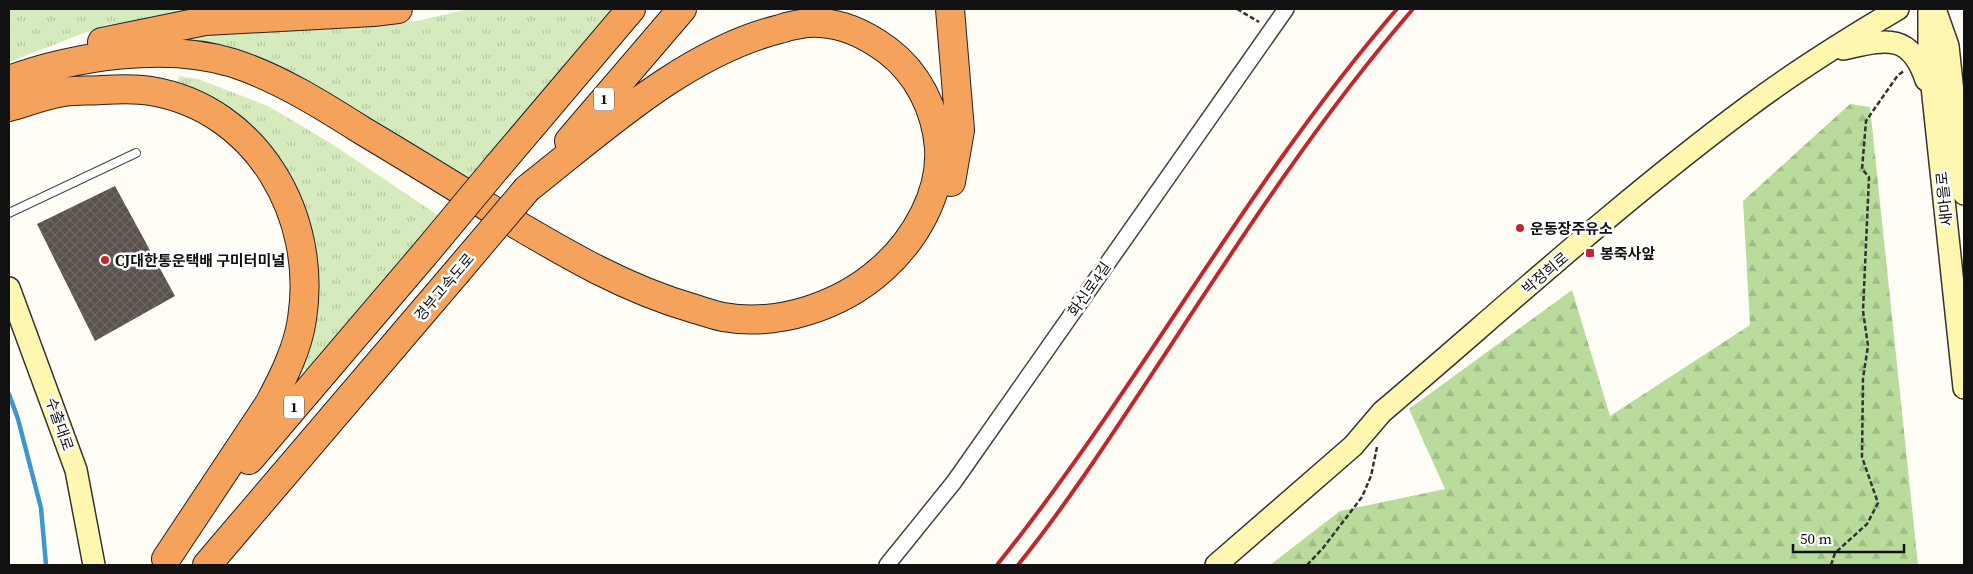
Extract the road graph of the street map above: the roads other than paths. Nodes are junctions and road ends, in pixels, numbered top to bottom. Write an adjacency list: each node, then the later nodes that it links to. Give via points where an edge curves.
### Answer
1 (398, 9): 12 (highway, via 205,21 67,49 33,62)
2 (631, 9): 23 (highway, 1, bridge)
3 (682, 9): 18 (highway, 경부고속도로 / 1)
4 (950, 9): 14 (highway, via 960,130 950,188 929,240 892,283 871,300 826,323 779,335 726,335 702,330 610,296 531,254 292,106 246,83 181,66 142,66 103,69 46,83)
5 (1286, 9): 26 (street, 화신로4길, via 960,474)
6 (1873, 9): 10 (street)
7 (1898, 9): 10 (street, 박정희로)
8 (1929, 9): 15 (street, 새마을로)
9 (1935, 9): 13 (street, 새마을로, via 1948,46)
10 (1830, 52): 15 (street, via 1873,42 1903,44 1918,61); 27 (street, 박정희로, via 1750,106 1642,191 1382,412 1353,446)
11 (1964, 67): 13 (street)
12 (9, 79): 18 (highway, via 65,65 148,53 176,52 238,65 286,86 339,116 617,281 671,302 722,317 741,319 798,313 839,300 886,266 922,219 934,187 939,168 936,126 921,88 890,52 857,32 840,26 807,23 758,34 684,71 642,98)
13 (1953, 93): 19 (street, 새마을로)
14 (9, 101)
15 (1933, 103): 22 (street, 새마을로)
16 (9, 107): 23 (highway, via 64,92 128,89 152,91 182,100 214,114 255,148 292,210 305,282 300,332 269,404)
17 (136, 153): 20 (lane)
18 (527, 189): 25 (highway, 경부고속도로 / 1, bridge)
19 (1964, 194)
20 (9, 213)
21 (9, 288): 24 (street, 수출대로, via 76,470)
22 (1964, 388)
23 (163, 562)
24 (94, 565)
25 (207, 565)
26 (887, 565)
27 (1216, 565)

